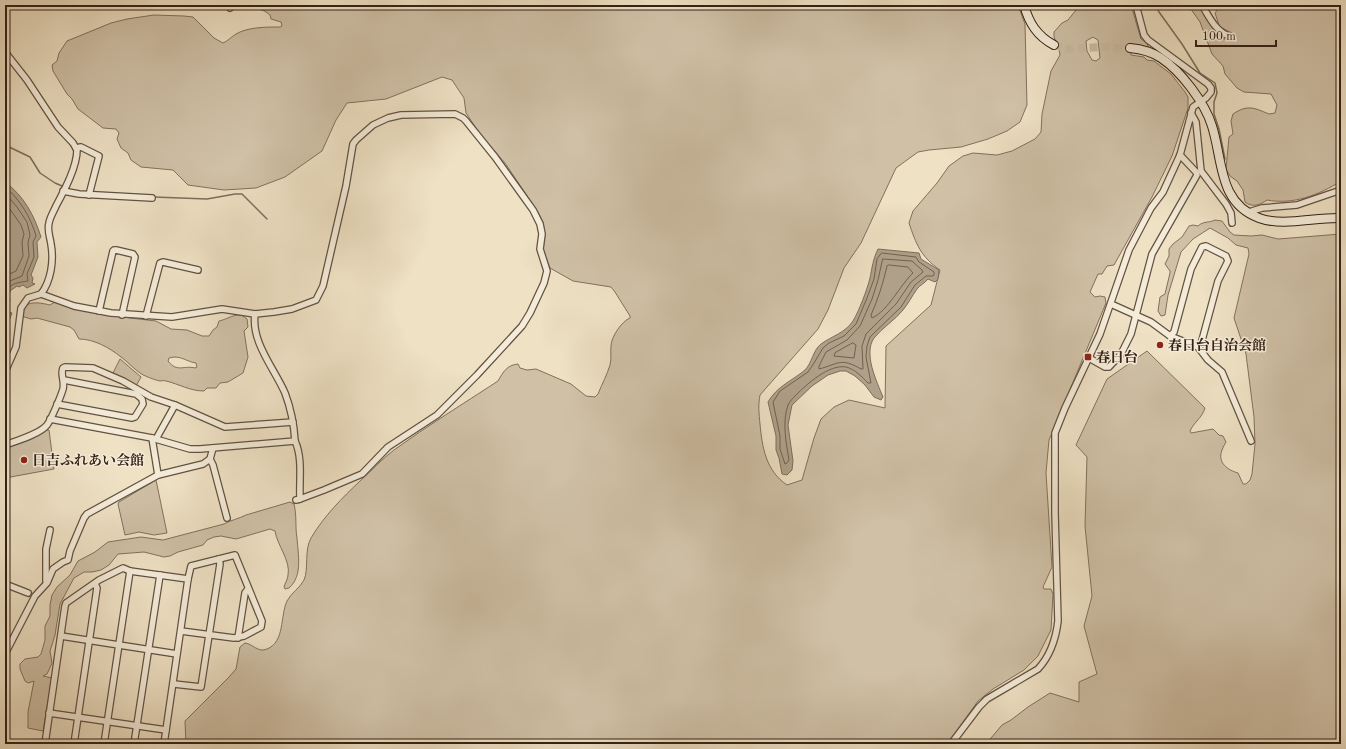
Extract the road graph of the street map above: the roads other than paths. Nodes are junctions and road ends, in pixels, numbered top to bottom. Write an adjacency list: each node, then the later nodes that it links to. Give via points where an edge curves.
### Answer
1 (1024, 5): 5 (street, via 1036,32)
2 (1136, 5): 8 (street, via 1144,35 1148,40 1211,88 1210,95)
3 (1202, 5): 4 (street, via 1211,21 1227,36)
4 (1232, 37)
5 (1054, 46)
6 (1130, 48): 8 (street, via 1149,52 1167,62)
7 (5, 52): 10 (street)
8 (1200, 102): 9 (street); 17 (street, via 1212,126 1226,186 1238,204)
9 (1191, 113): 11 (street); 12 (street, via 1196,122)
10 (76, 148): 14 (street, via 73,167); 15 (street, via 81,147 99,156)
11 (1180, 155): 12 (street); 22 (street, via 1163,192 1151,208 1128,250)
12 (1199, 172): 19 (street, via 1226,204 1231,213); 26 (street, via 1152,254)
13 (1341, 190): 17 (street, via 1297,205 1262,208)
14 (63, 191): 15 (street); 21 (street, via 49,221 48,232 52,252 50,278)
15 (90, 193): 16 (street)
16 (152, 198)
17 (1249, 212): 18 (street, via 1258,218 1276,221)
18 (1341, 218)
19 (1232, 223)
20 (198, 270): 27 (street, via 160,263)
21 (40, 294): 23 (street, via 74,306); 31 (street, via 28,298 21,308 16,347)
22 (1111, 304): 26 (street); 30 (street)
23 (99, 311): 25 (street); 25 (street, via 113,252 116,250 134,255)
24 (255, 314): 27 (street, via 222,309 172,317); 36 (street, via 257,335 284,392); 38 (street, via 292,309 316,300 326,274 346,186 352,144 373,125 388,118 401,114 455,114 463,118 500,163 540,224 540,249 547,275 530,313 513,336 437,415 388,447 362,474 298,499 300,459)
25 (122, 315): 27 (street)
26 (1136, 315): 28 (street); 30 (street, via 1131,334 1112,365 1105,367)
27 (146, 316)
28 (1170, 336): 29 (street); 29 (street, via 1174,332 1191,269 1202,247 1206,246 1226,256 1228,260 1218,281 1201,344)
29 (1198, 347): 39 (street, via 1222,372)
30 (1089, 358): 75 (street, via 1055,434 1058,621 1055,637 1038,669 987,699)
31 (5, 372)
32 (64, 380): 33 (street); 33 (street, via 136,394 142,398 143,404 132,418); 34 (street, via 63,368 90,367 123,381 150,397)
33 (56, 404): 35 (street)
34 (175, 405): 36 (street, via 225,427); 37 (street)
35 (50, 419): 37 (street); 40 (street, via 42,429)
36 (293, 422): 38 (street)
37 (154, 439): 41 (street, via 190,449); 43 (street)
38 (295, 441): 41 (street)
39 (1251, 441)
40 (5, 445)
41 (213, 448): 42 (street)
42 (210, 459): 43 (street, via 203,464); 44 (street)
43 (158, 475): 51 (street, via 88,514 84,518 68,560 54,569)
44 (227, 518)
45 (50, 530): 51 (street, via 46,549)
46 (219, 559): 49 (street, via 191,566); 53 (street, via 235,556); 56 (street)
47 (130, 571): 48 (street); 52 (street, via 123,568); 60 (street)
48 (160, 575): 49 (street); 61 (street)
49 (188, 579): 55 (street)
50 (5, 584): 54 (street)
51 (46, 584): 62 (street, via 35,596)
52 (95, 584): 57 (street, via 66,603); 59 (street, via 97,588)
53 (248, 589): 58 (street, via 245,593); 58 (street, via 262,621 261,627)
54 (28, 593)
55 (181, 630): 56 (street); 63 (street)
56 (209, 635): 58 (street); 64 (street, via 201,688)
57 (61, 636): 59 (street); 65 (street)
58 (238, 638)
59 (89, 640): 60 (street); 66 (street)
60 (119, 645): 61 (street); 67 (street)
61 (149, 649): 63 (street); 68 (street)
62 (5, 654)
63 (177, 654): 64 (street)
64 (174, 684): 69 (street)
65 (49, 712): 66 (street); 70 (street)
66 (78, 716): 67 (street); 71 (street)
67 (107, 721): 68 (street); 72 (street)
68 (137, 725): 69 (street); 73 (street)
69 (166, 730): 74 (street)
70 (45, 744)
71 (74, 744)
72 (104, 744)
73 (134, 744)
74 (164, 744)
75 (950, 744)

